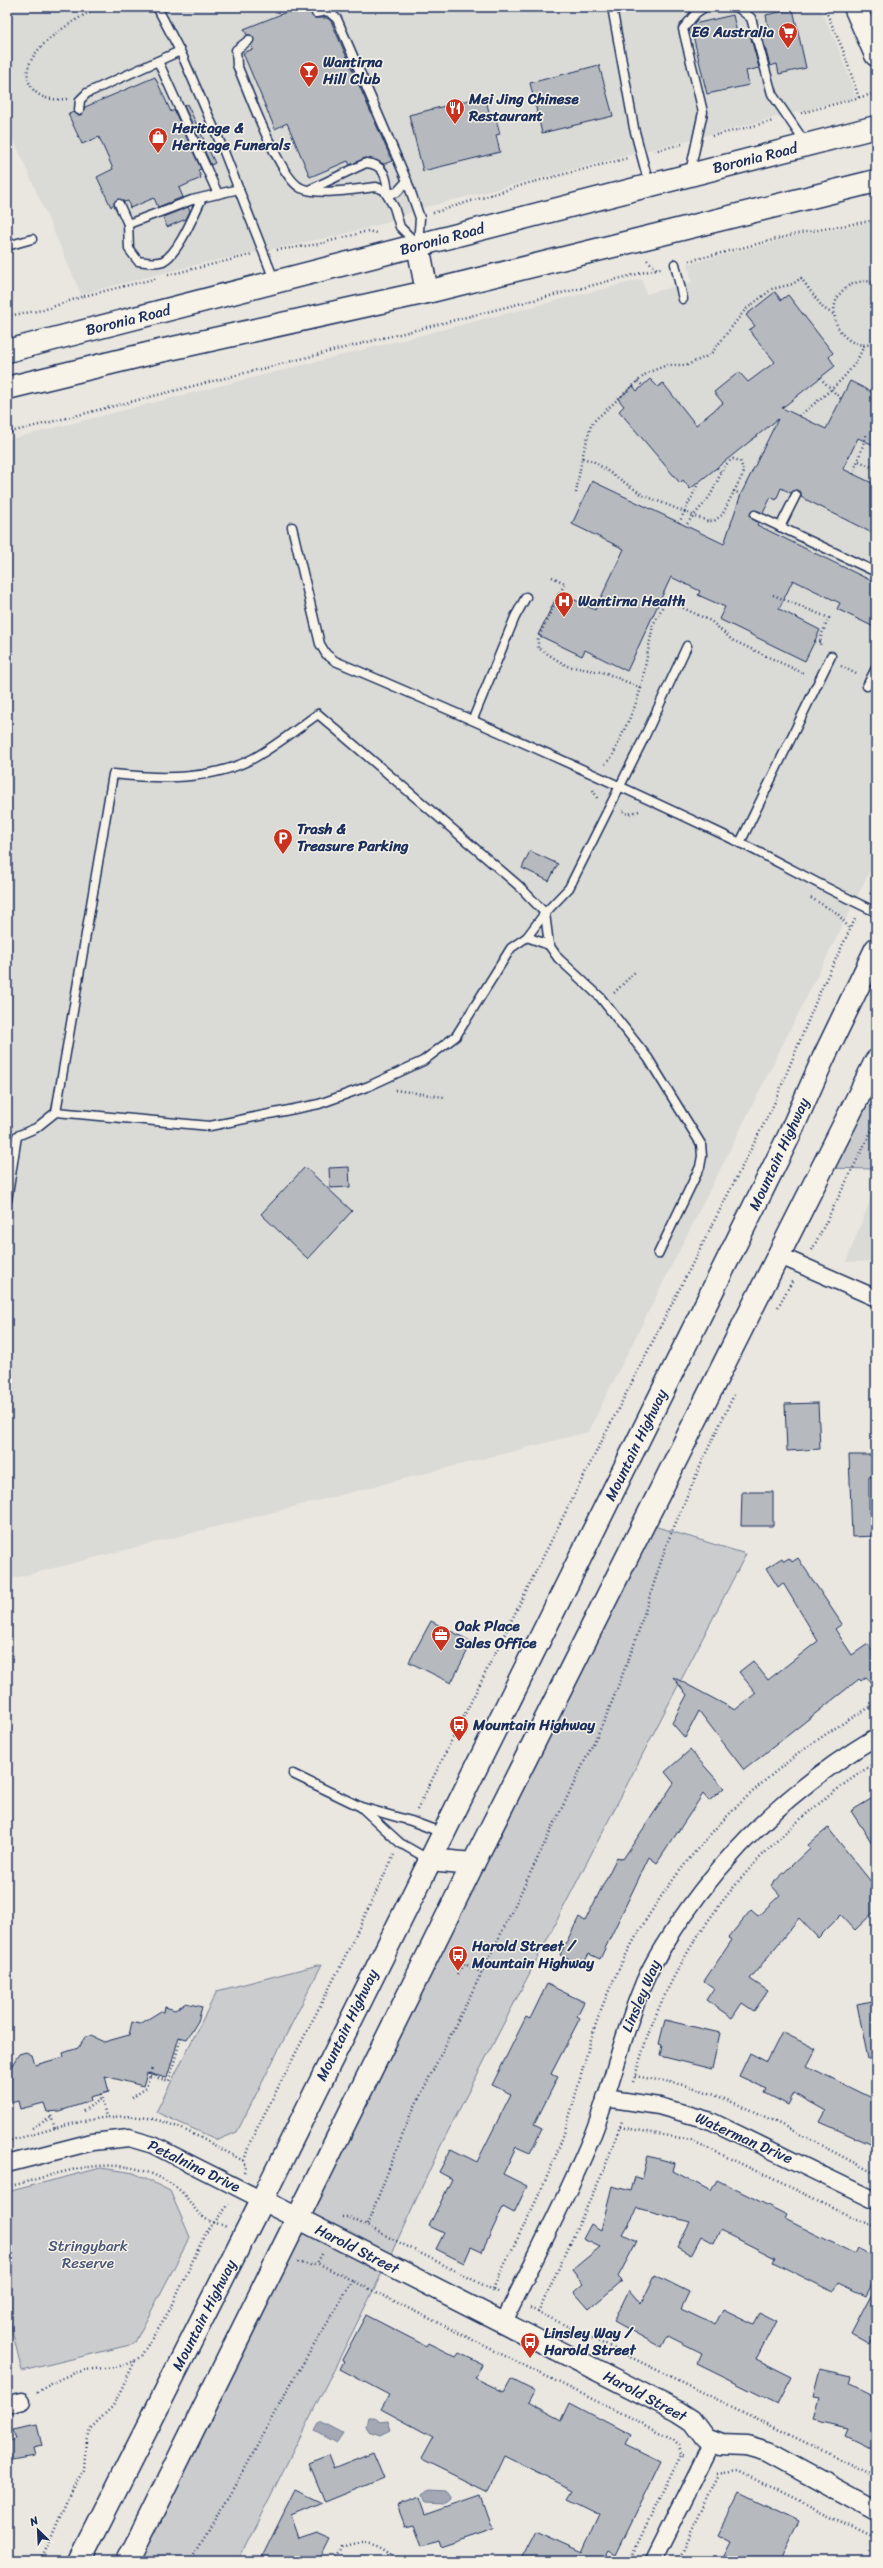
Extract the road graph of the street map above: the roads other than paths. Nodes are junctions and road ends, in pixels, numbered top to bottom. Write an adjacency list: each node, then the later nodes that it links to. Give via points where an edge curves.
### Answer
1 (157, 7): 8 (lane)
2 (612, 7): 17 (lane, via 634,128)
3 (705, 7): 14 (lane, via 696,12 683,29 703,112)
4 (737, 7): 13 (lane, via 751,18 772,94)
5 (855, 7): 9 (main road)
6 (316, 13): 15 (lane, via 328,11 337,19)
7 (249, 40): 19 (lane, via 236,50 236,65 286,175 292,183)
8 (180, 51): 10 (lane); 18 (lane)
9 (876, 55)
10 (158, 61): 11 (lane, via 87,93 80,100); 20 (lane)
11 (79, 110)
12 (876, 127): 13 (main road, Boronia Road)
13 (807, 145): 14 (main road, Boronia Road)
14 (689, 175): 17 (main road, Boronia Road)
15 (407, 181): 21 (lane, via 397,192); 27 (lane, via 420,218)
16 (876, 181): 30 (main road)
17 (649, 185): 27 (main road, Boronia Road)
18 (239, 189): 20 (lane); 29 (lane)
19 (309, 190): 21 (lane, via 376,187); 21 (lane, via 366,163 379,166 384,172)
20 (218, 194): 22 (lane)
21 (388, 194): 27 (lane, via 400,227)
22 (202, 198): 24 (lane); 24 (lane, via 173,252 163,261 138,261 129,249)
23 (119, 204): 24 (lane)
24 (128, 224)
25 (32, 239): 26 (lane)
26 (7, 246)
27 (418, 246): 29 (main road, Boronia Road); 30 (main road)
28 (675, 264): 31 (lane)
29 (275, 282): 32 (main road, Boronia Road)
30 (427, 292): 33 (main road)
31 (683, 299)
32 (7, 351)
33 (7, 388)
34 (796, 495): 36 (lane)
35 (755, 515): 36 (lane)
36 (780, 527): 38 (lane)
37 (292, 528): 44 (lane, via 320,644 326,654 335,661)
38 (876, 572)
39 (526, 597): 44 (lane, via 515,617)
40 (687, 646): 45 (lane)
41 (831, 656): 46 (lane)
42 (876, 668): 43 (lane)
43 (867, 686)
44 (473, 719): 45 (lane)
45 (621, 786): 46 (lane); 48 (lane, via 569,888)
46 (740, 843): 47 (lane)
47 (876, 912)
48 (545, 913): 49 (lane); 50 (lane); 53 (lane, via 518,886 318,714 253,758 221,770 171,778 113,774)
49 (527, 937): 50 (lane); 53 (lane, via 510,948 456,1036 423,1061 369,1086 320,1104 210,1126)
50 (549, 945): 56 (lane, via 558,958 605,1002 648,1058 701,1144 700,1167)
51 (876, 949): 62 (main road, Mountain Highway, via 788,1138)
52 (876, 1061): 57 (main road)
53 (56, 1112): 54 (lane, via 36,1128 17,1136)
54 (10, 1154): 55 (lane)
55 (7, 1201)
56 (658, 1254)
57 (778, 1254): 58 (street); 64 (main road)
58 (876, 1298)
59 (876, 1737): 65 (street, Linsley Way, via 843,1756 763,1820 697,1896 656,1959 642,1987 628,2021)
60 (292, 1774): 61 (lane)
61 (362, 1807): 62 (lane); 63 (lane, via 400,1843)
62 (443, 1833): 63 (main road, Mountain Highway); 64 (main road)
63 (429, 1860): 64 (main road); 67 (main road, Mountain Highway)
64 (473, 1864): 69 (main road)
65 (605, 2098): 68 (street, Waterman Drive, via 659,2106 711,2121); 70 (street, Linsley Way, via 589,2146)
66 (7, 2164): 67 (street, Petalnina Drive, via 92,2142 129,2138 153,2145)
67 (262, 2200): 69 (street, Harold Street); 75 (main road, Mountain Highway)
68 (876, 2202)
69 (298, 2220): 70 (street, Harold Street); 76 (main road)
70 (503, 2324): 73 (street, Harold Street, via 686,2416 701,2435)
71 (22, 2401): 72 (street)
72 (7, 2404)
73 (712, 2442): 74 (street, via 748,2446 768,2452); 77 (street)
74 (876, 2511)
75 (80, 2561)
76 (128, 2561)
77 (653, 2561)

